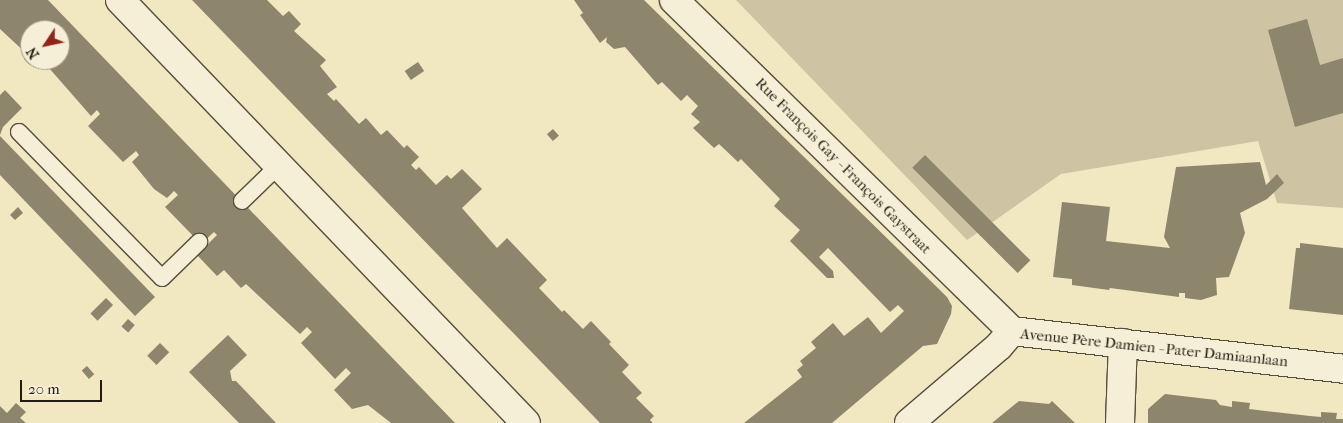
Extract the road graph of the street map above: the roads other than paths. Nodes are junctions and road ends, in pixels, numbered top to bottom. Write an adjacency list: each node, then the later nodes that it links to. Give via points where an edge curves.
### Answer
1 (120, 0): 4 (street)
2 (674, 0): 7 (street, Rue François Gay - François Gaystraat)
3 (19, 132): 6 (lane, via 162,278)
4 (279, 165): 5 (lane); 10 (street)
5 (242, 201)
6 (199, 242)
7 (1012, 332): 8 (street, Avenue Père Damien - Pater Damiaanlaan); 11 (street, Avenue Père Damien - Pater Damiaanlaan)
8 (1123, 343): 9 (street, Avenue Père Damien - Pater Damiaanlaan); 12 (street)
9 (1343, 369)
10 (526, 423)
11 (909, 423)
12 (1120, 423)

